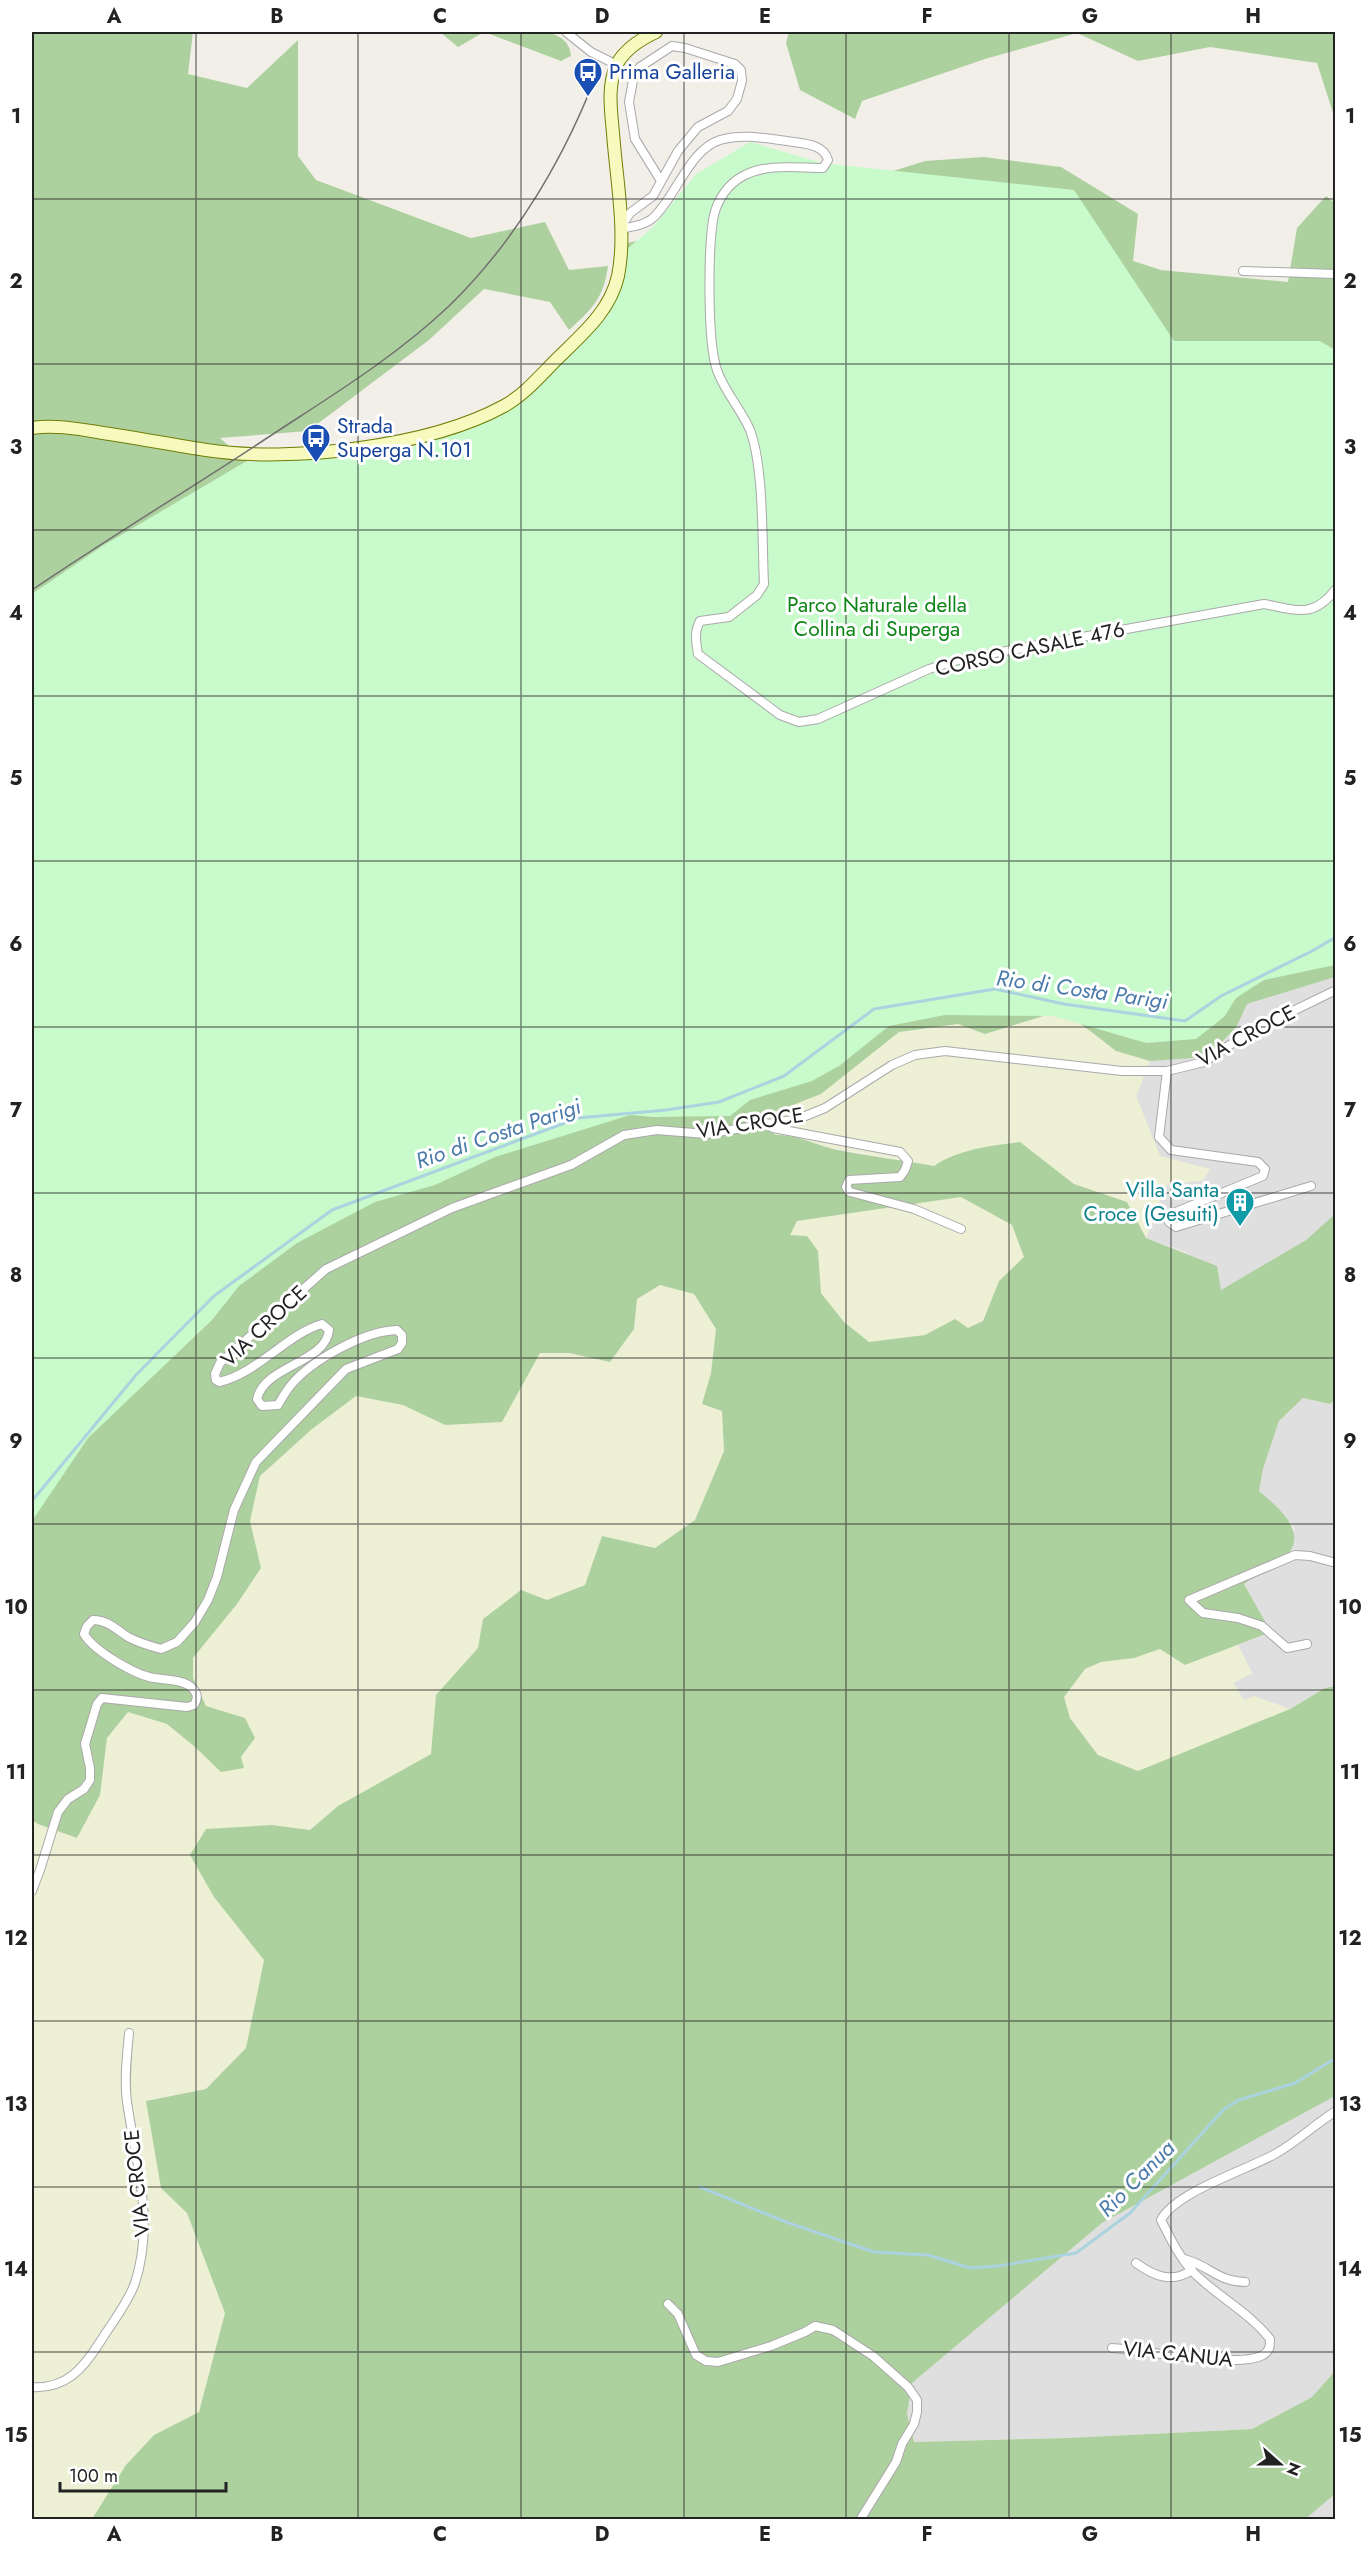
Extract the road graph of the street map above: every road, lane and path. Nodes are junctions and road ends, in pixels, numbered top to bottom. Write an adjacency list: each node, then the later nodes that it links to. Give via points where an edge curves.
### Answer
1 (566, 32): 3 (street, via 591,52)
2 (656, 32): 3 (street, via 634,45)
3 (617, 64): 5 (street, via 611,102)
4 (662, 181): 4 (street, via 635,139 629,102 634,75 651,58 672,46 735,64 741,70 742,81 737,99 728,111 698,127 678,151); 5 (street, via 653,196 630,213)
5 (620, 229): 8 (street, via 615,288 598,317 515,399 482,417 422,436 361,447 260,456 76,428); 9 (street, CORSO CASALE 476, via 654,218 704,148 720,140 751,136 809,144 827,156 823,168 761,168 742,176 728,187 714,216 710,295 716,370 750,430 764,584 757,595 729,617 700,621 696,643 698,654 780,715 799,722 818,719 929,669 985,653 1264,604 1314,609 1325,603)
6 (1243, 271): 7 (street)
7 (1335, 274)
8 (32, 428)
9 (1335, 589)
10 (1335, 990): 11 (street, VIA CROCE, via 1248,1033 1204,1062)
11 (1167, 1071): 12 (street, VIA CROCE, via 1122,1071 945,1051 915,1055 892,1065 825,1108 798,1119); 13 (street, via 1159,1137 1164,1144 1171,1150 1258,1162 1265,1169 1263,1176 1172,1214 1168,1222 1176,1227)
12 (766, 1123): 14 (street, via 773,1128 900,1152 908,1161 900,1177 849,1180 846,1187 850,1192 914,1209); 17 (street, VIA CROCE, via 706,1134 657,1130 624,1135 571,1165 452,1208 326,1269 220,1363 215,1374 219,1382 231,1379 310,1328 322,1324 330,1330 322,1347 273,1377 259,1394 262,1406 268,1407 278,1405 291,1384 345,1345 390,1330 402,1335 398,1349 346,1369 256,1462 234,1509 208,1600 177,1642 161,1649 130,1638 100,1620 87,1626 84,1634 88,1640 114,1659 151,1678 191,1686 197,1700 187,1707 102,1698 85,1744 90,1780 58,1812)
13 (1311, 1186)
14 (961, 1229)
15 (1335, 1563): 16 (street, via 1295,1555 1189,1600 1203,1613 1262,1626 1287,1648)
16 (1307, 1644)
17 (32, 1891)
18 (129, 2033): 26 (street, VIA CROCE, via 126,2100 138,2153 145,2221 134,2286 80,2371 52,2386)
19 (1335, 2111): 20 (street, VIA CANUA, via 1274,2155 1195,2192 1166,2211 1161,2220)
20 (1184, 2259): 22 (street, VIA CANUA); 23 (street, via 1218,2277)
21 (1136, 2263): 22 (street, via 1169,2278)
22 (1192, 2270): 25 (street, VIA CANUA, via 1258,2323 1270,2339 1270,2348 1264,2355 1245,2361)
23 (1245, 2282)
24 (668, 2304): 27 (street, via 678,2314 696,2355 706,2361 718,2362 771,2346 814,2326 833,2330 859,2346 908,2387 917,2400 914,2424)
25 (1112, 2348)
26 (32, 2387)
27 (860, 2520)

